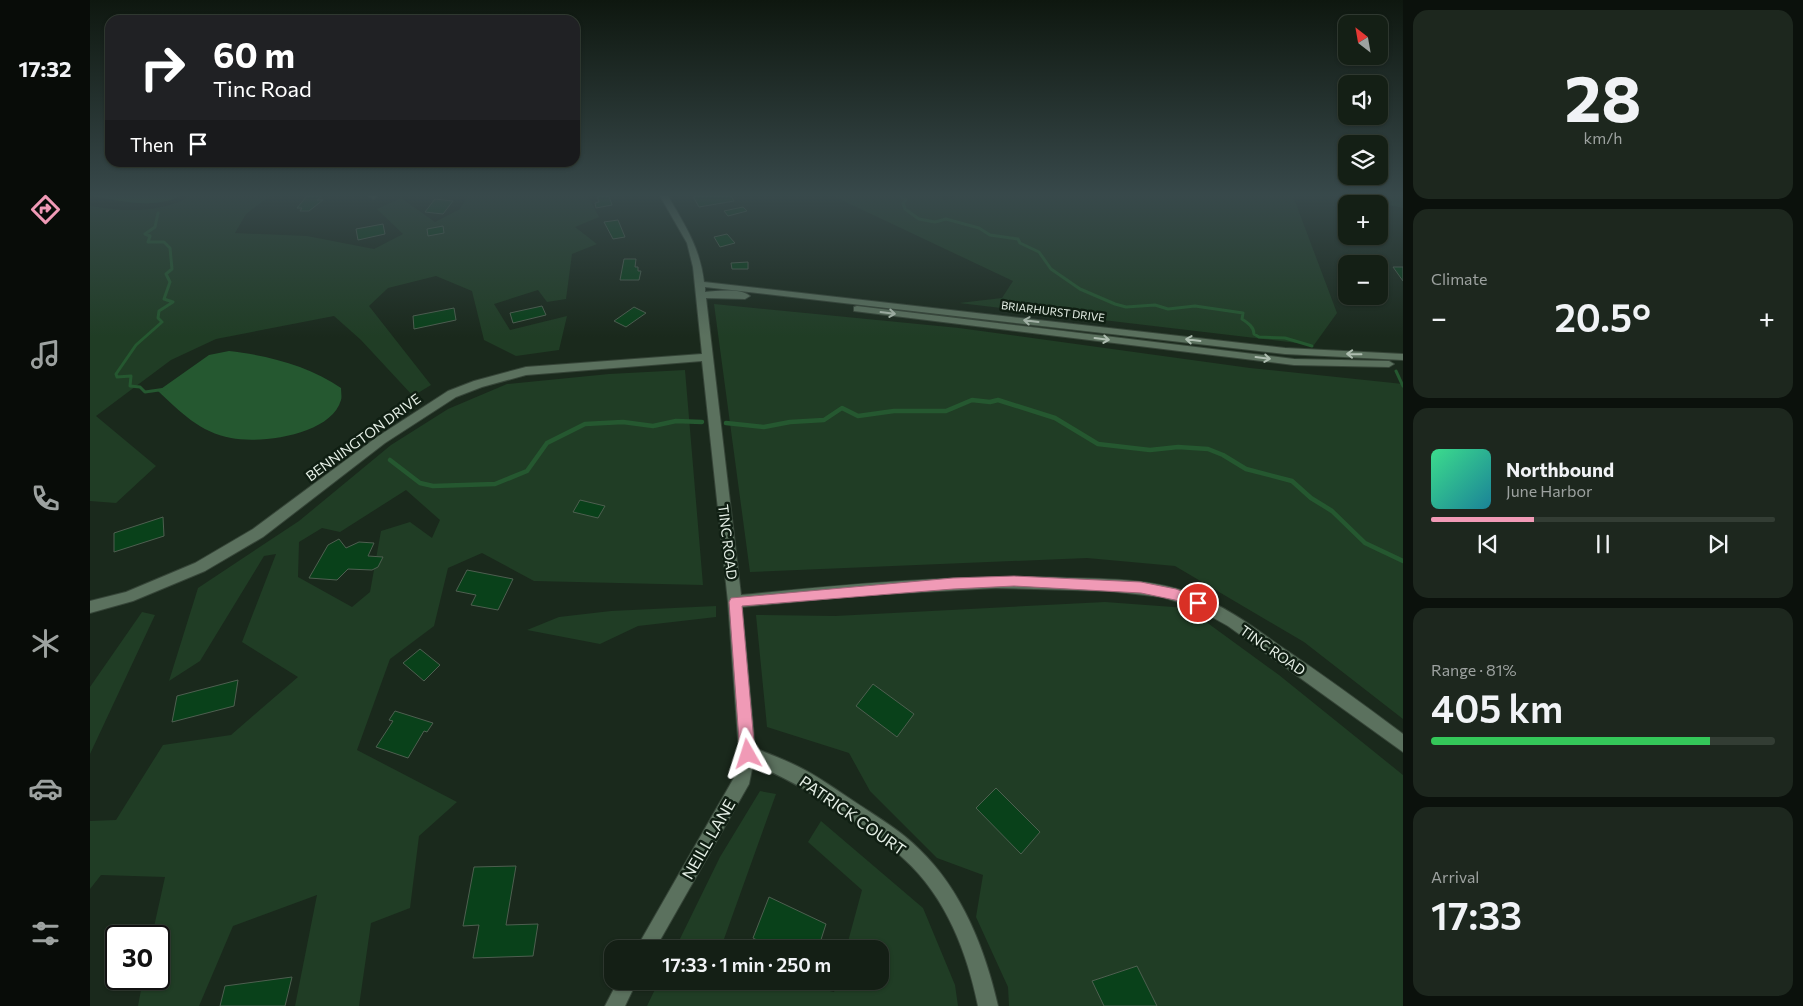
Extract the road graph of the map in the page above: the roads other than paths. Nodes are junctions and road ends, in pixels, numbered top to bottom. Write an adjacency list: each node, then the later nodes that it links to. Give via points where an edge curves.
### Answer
1 (691, 243): 2 (street, TINC ROAD)
2 (700, 284): 3 (street, TINC ROAD); 5 (street, BRIARHURST DRIVE, one-way to 2, via 1285,351)
3 (700, 296): 4 (street, TINC ROAD); 6 (street, BRIARHURST DRIVE, one-way to 6, via 724,294 1294,362)
4 (707, 357): 7 (street, TINC ROAD); 8 (street, BENNINGTON DRIVE, via 526,371 452,394 408,421 258,533 200,567 128,597)
5 (1403, 357)
6 (1403, 366)
7 (735, 602): 9 (street, TINC ROAD, via 1014,581 1141,587 1187,598 1209,608 1254,635); 10 (street, NEILL LANE)
8 (90, 607)
9 (1403, 744)
10 (748, 754): 11 (street, NEILL LANE, via 743,778); 14 (street, PATRICK COURT, via 791,772 839,802 905,848 925,868 948,899 972,949)
11 (650, 940)
12 (623, 990): 13 (street)
13 (615, 1006)
14 (988, 1006)

